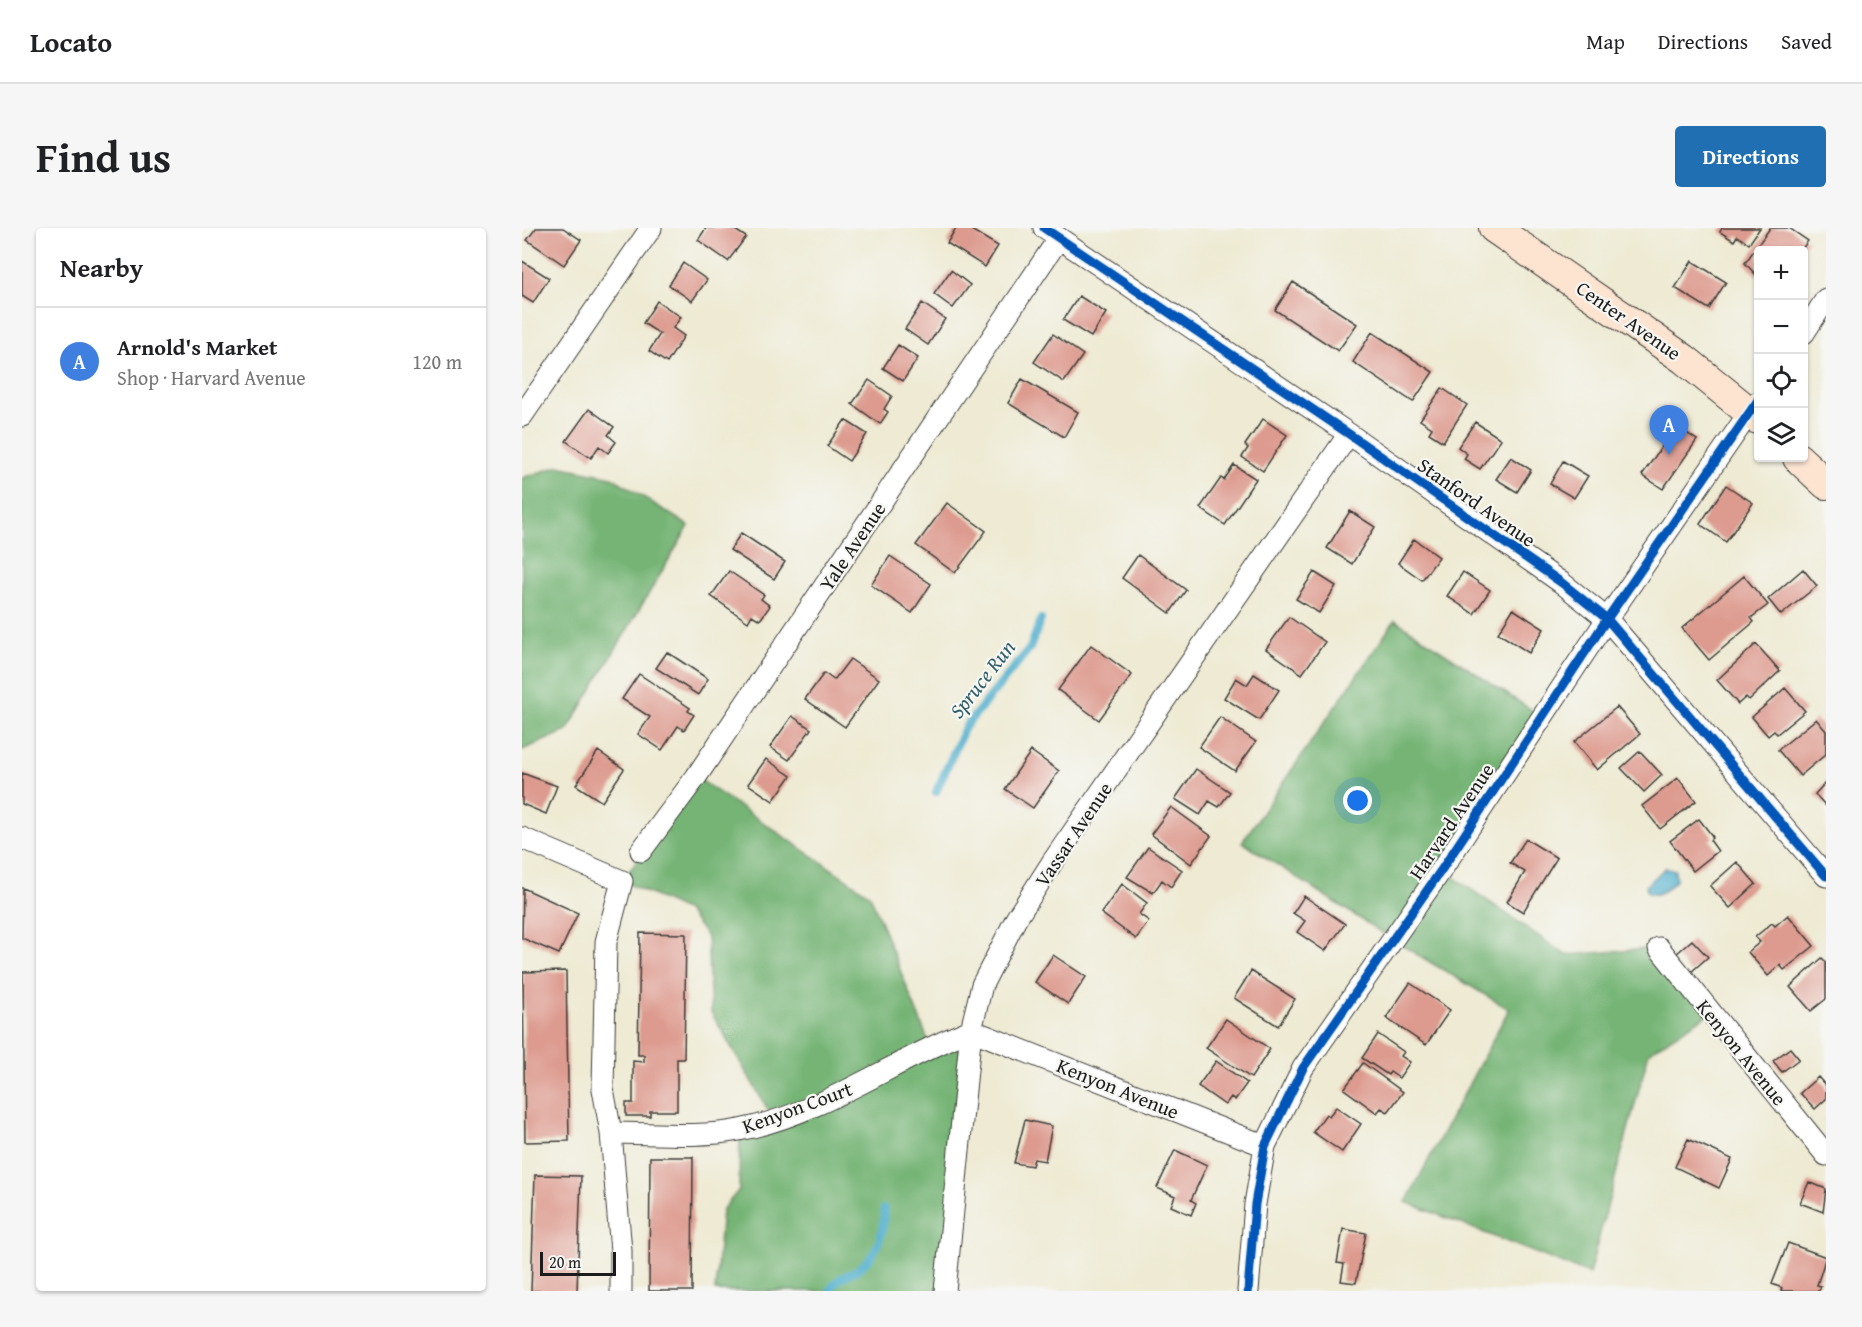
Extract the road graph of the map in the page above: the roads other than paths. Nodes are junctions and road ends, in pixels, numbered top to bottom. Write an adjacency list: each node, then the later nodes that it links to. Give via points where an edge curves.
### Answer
1 (651, 228): 8 (street)
2 (1494, 228): 6 (street, Center Avenue)
3 (1051, 233): 9 (street, Stanford Avenue); 14 (street, Yale Avenue, via 696,777)
4 (1826, 299): 5 (street)
5 (1808, 326)
6 (1754, 409)
7 (1754, 413): 12 (street, Harvard Avenue)
8 (522, 416)
9 (1349, 434): 12 (street, Stanford Avenue, via 1562,583); 17 (street, Vassar Avenue, via 1016,919 982,985)
10 (1802, 462): 11 (street)
11 (1826, 484)
12 (1607, 619): 15 (street, Stanford Avenue); 19 (street, Harvard Avenue, via 1442,869 1303,1068)
13 (522, 838): 18 (street, via 622,881 606,942 603,1089)
14 (641, 851)
15 (1826, 876)
16 (1659, 948): 20 (street, Kenyon Avenue)
17 (971, 1030): 18 (street, Kenyon Court, via 931,1045 836,1097 740,1130); 19 (street, Kenyon Avenue); 22 (street, Vassar Avenue)
18 (611, 1133): 21 (street)
19 (1264, 1146): 23 (street, Harvard Avenue)
20 (1826, 1155)
21 (621, 1291)
22 (945, 1291)
23 (1248, 1291)

